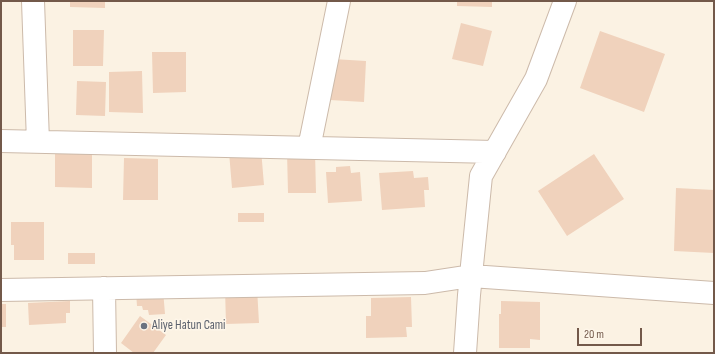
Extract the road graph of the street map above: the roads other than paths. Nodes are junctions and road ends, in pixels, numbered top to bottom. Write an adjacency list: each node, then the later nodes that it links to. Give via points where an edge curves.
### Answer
1 (33, 1): 5 (street)
2 (339, 1): 6 (street)
3 (565, 1): 7 (street, via 536,80)
4 (1, 141): 5 (street)
5 (38, 142): 6 (street)
6 (309, 148): 7 (street)
7 (495, 152): 8 (street, via 481,176)
8 (471, 276): 9 (street, via 425,283); 11 (street); 13 (street)
9 (104, 288): 10 (street); 12 (street)
10 (1, 290)
11 (714, 293)
12 (105, 353)
13 (466, 353)

